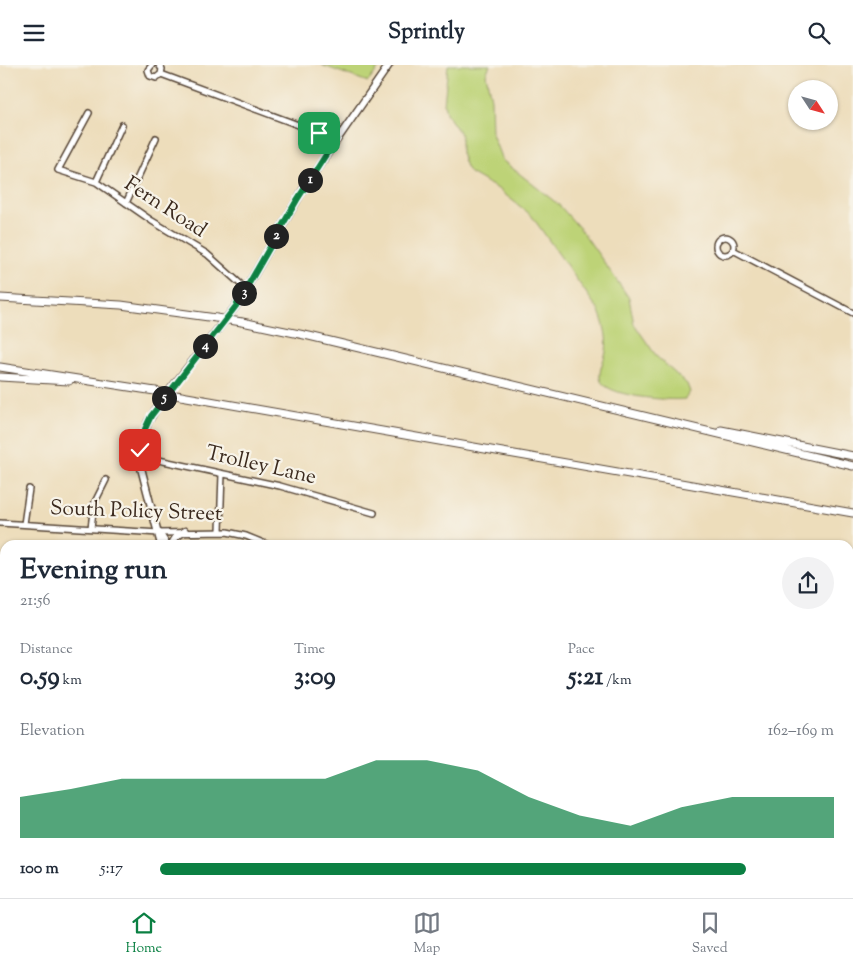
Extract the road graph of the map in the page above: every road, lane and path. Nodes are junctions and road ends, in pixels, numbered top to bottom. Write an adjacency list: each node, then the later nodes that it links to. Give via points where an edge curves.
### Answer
1 (152, 65): 4 (street, via 148,70 150,76 156,78)
2 (159, 65): 4 (street)
3 (389, 65): 8 (main road)
4 (161, 74): 8 (street)
5 (89, 113): 9 (street, Fern Road, via 58,170)
6 (122, 125): 9 (street)
7 (156, 138): 10 (street)
8 (336, 139): 12 (main road)
9 (96, 182): 10 (street, Fern Road)
10 (126, 203): 12 (street, Fern Road, via 207,254)
11 (733, 251): 14 (street)
12 (246, 289): 19 (main road, via 155,409 145,429)
13 (0, 298): 18 (highway, bridge, via 121,305 242,322)
14 (853, 313)
15 (0, 367): 17 (highway)
16 (0, 377): 17 (highway)
17 (104, 382): 27 (highway, bridge)
18 (651, 417): 20 (highway); 21 (highway)
19 (140, 456): 22 (street, Trolley Lane); 34 (main road, via 141,471)
20 (853, 456)
21 (853, 466)
22 (222, 474): 26 (street, Trolley Lane, via 280,485); 33 (street)
23 (106, 479): 31 (street, via 94,504)
24 (29, 489): 25 (street)
25 (25, 512): 29 (street); 30 (street)
26 (374, 513)
27 (853, 513)
28 (0, 523): 29 (street, South Policy Street)
29 (14, 523): 30 (street, South Policy Street)
30 (24, 524): 31 (street, South Policy Street)
31 (91, 528): 34 (street, South Policy Street)
32 (185, 531): 33 (street, South Policy Street); 34 (street, South Policy Street); 37 (main road)
33 (220, 531): 38 (street, South Policy Street)
34 (159, 533): 35 (main road); 36 (main road)
35 (160, 540)
36 (164, 540)
37 (174, 540)
38 (256, 540)

